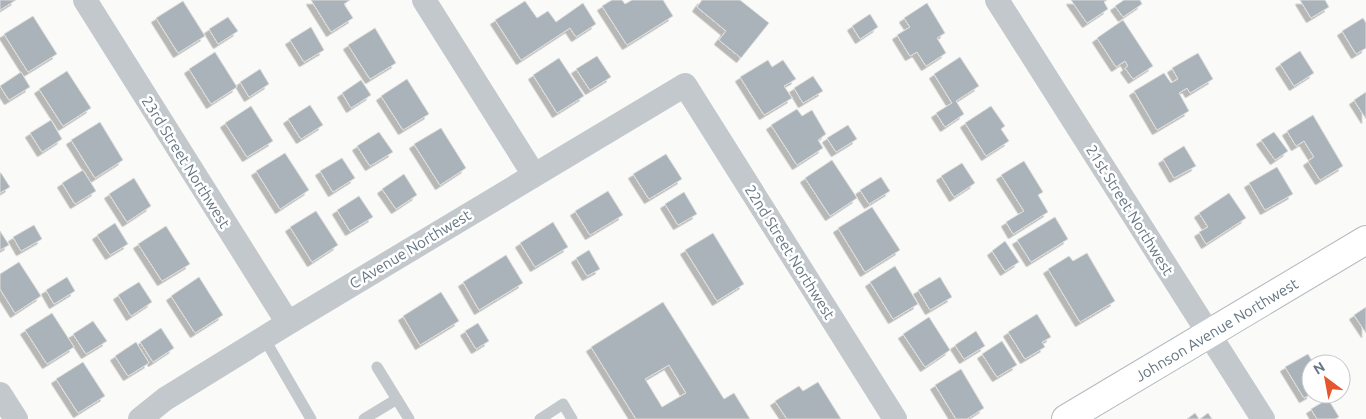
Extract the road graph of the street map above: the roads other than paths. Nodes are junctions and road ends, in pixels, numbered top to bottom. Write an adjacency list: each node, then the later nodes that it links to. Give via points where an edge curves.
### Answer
1 (85, 0): 7 (street, 23rd Street Northwest)
2 (424, 0): 5 (street)
3 (997, 0): 8 (street, 21st Street Northwest)
4 (685, 85): 5 (street, C Avenue Northwest); 20 (street, 22nd Street Northwest)
5 (534, 175): 7 (street, C Avenue Northwest)
6 (1366, 240): 8 (street, Johnson Avenue Northwest)
7 (288, 324): 9 (street, C Avenue Northwest)
8 (1209, 333): 21 (street, Johnson Avenue Northwest); 22 (street, 21st Street Northwest)
9 (264, 338): 14 (street, C Avenue Northwest, via 165,399); 15 (lane)
10 (377, 367): 12 (lane)
11 (0, 394): 13 (street)
12 (397, 399): 16 (lane); 17 (lane)
13 (16, 419)
14 (140, 419)
15 (311, 419)
16 (364, 419)
17 (409, 419)
18 (540, 419): 19 (lane, via 563,404)
19 (572, 419)
20 (895, 419)
21 (1066, 419)
22 (1263, 419)

